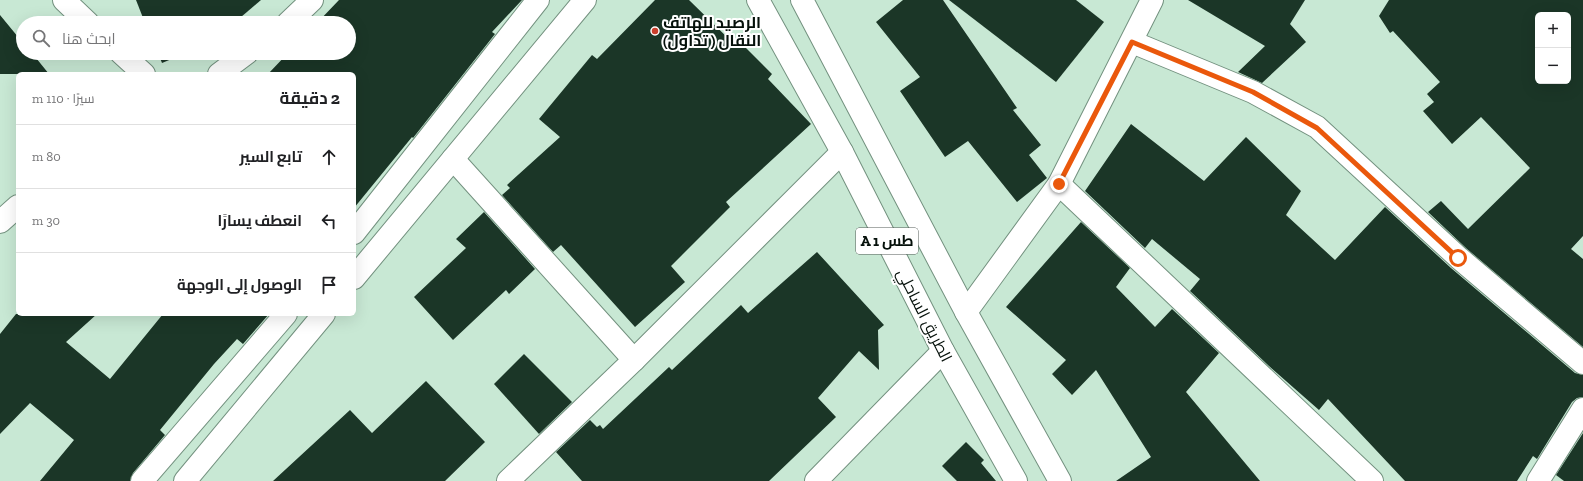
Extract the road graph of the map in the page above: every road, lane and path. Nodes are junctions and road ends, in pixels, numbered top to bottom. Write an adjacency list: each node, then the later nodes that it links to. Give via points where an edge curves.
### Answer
1 (64, 0): 8 (main road)
2 (312, 0): 9 (main road)
3 (538, 0): 20 (main road)
4 (585, 0): 16 (main road)
5 (758, 0): 15 (main road, الطريق الساحلي / A 1 طس)
6 (802, 0): 22 (main road, A 1 طس)
7 (1152, 0): 10 (main road)
8 (81, 16)
9 (295, 16)
10 (1132, 42): 17 (main road); 27 (main road, via 1253,92 1317,128 1458,258)
11 (129, 60): 13 (main road)
12 (238, 60): 14 (main road)
13 (142, 72)
14 (222, 72)
15 (842, 152): 25 (main road, الطريق الساحلي / A 1 طس); 26 (main road)
16 (453, 159): 21 (main road); 26 (main road)
17 (1059, 184): 22 (main road); 35 (main road)
18 (16, 208): 19 (main road)
19 (0, 222)
20 (356, 230)
21 (356, 276)
22 (966, 312): 34 (main road, A 1 طس)
23 (284, 316): 29 (main road)
24 (322, 316): 30 (main road)
25 (943, 351): 32 (main road); 33 (main road, الطريق الساحلي / A 1 طس)
26 (634, 360): 31 (main road)
27 (1583, 363)
28 (1583, 409): 36 (main road)
29 (142, 481)
30 (184, 481)
31 (508, 481)
32 (816, 481)
33 (1016, 481)
34 (1060, 481)
35 (1372, 481)
36 (1538, 481)

